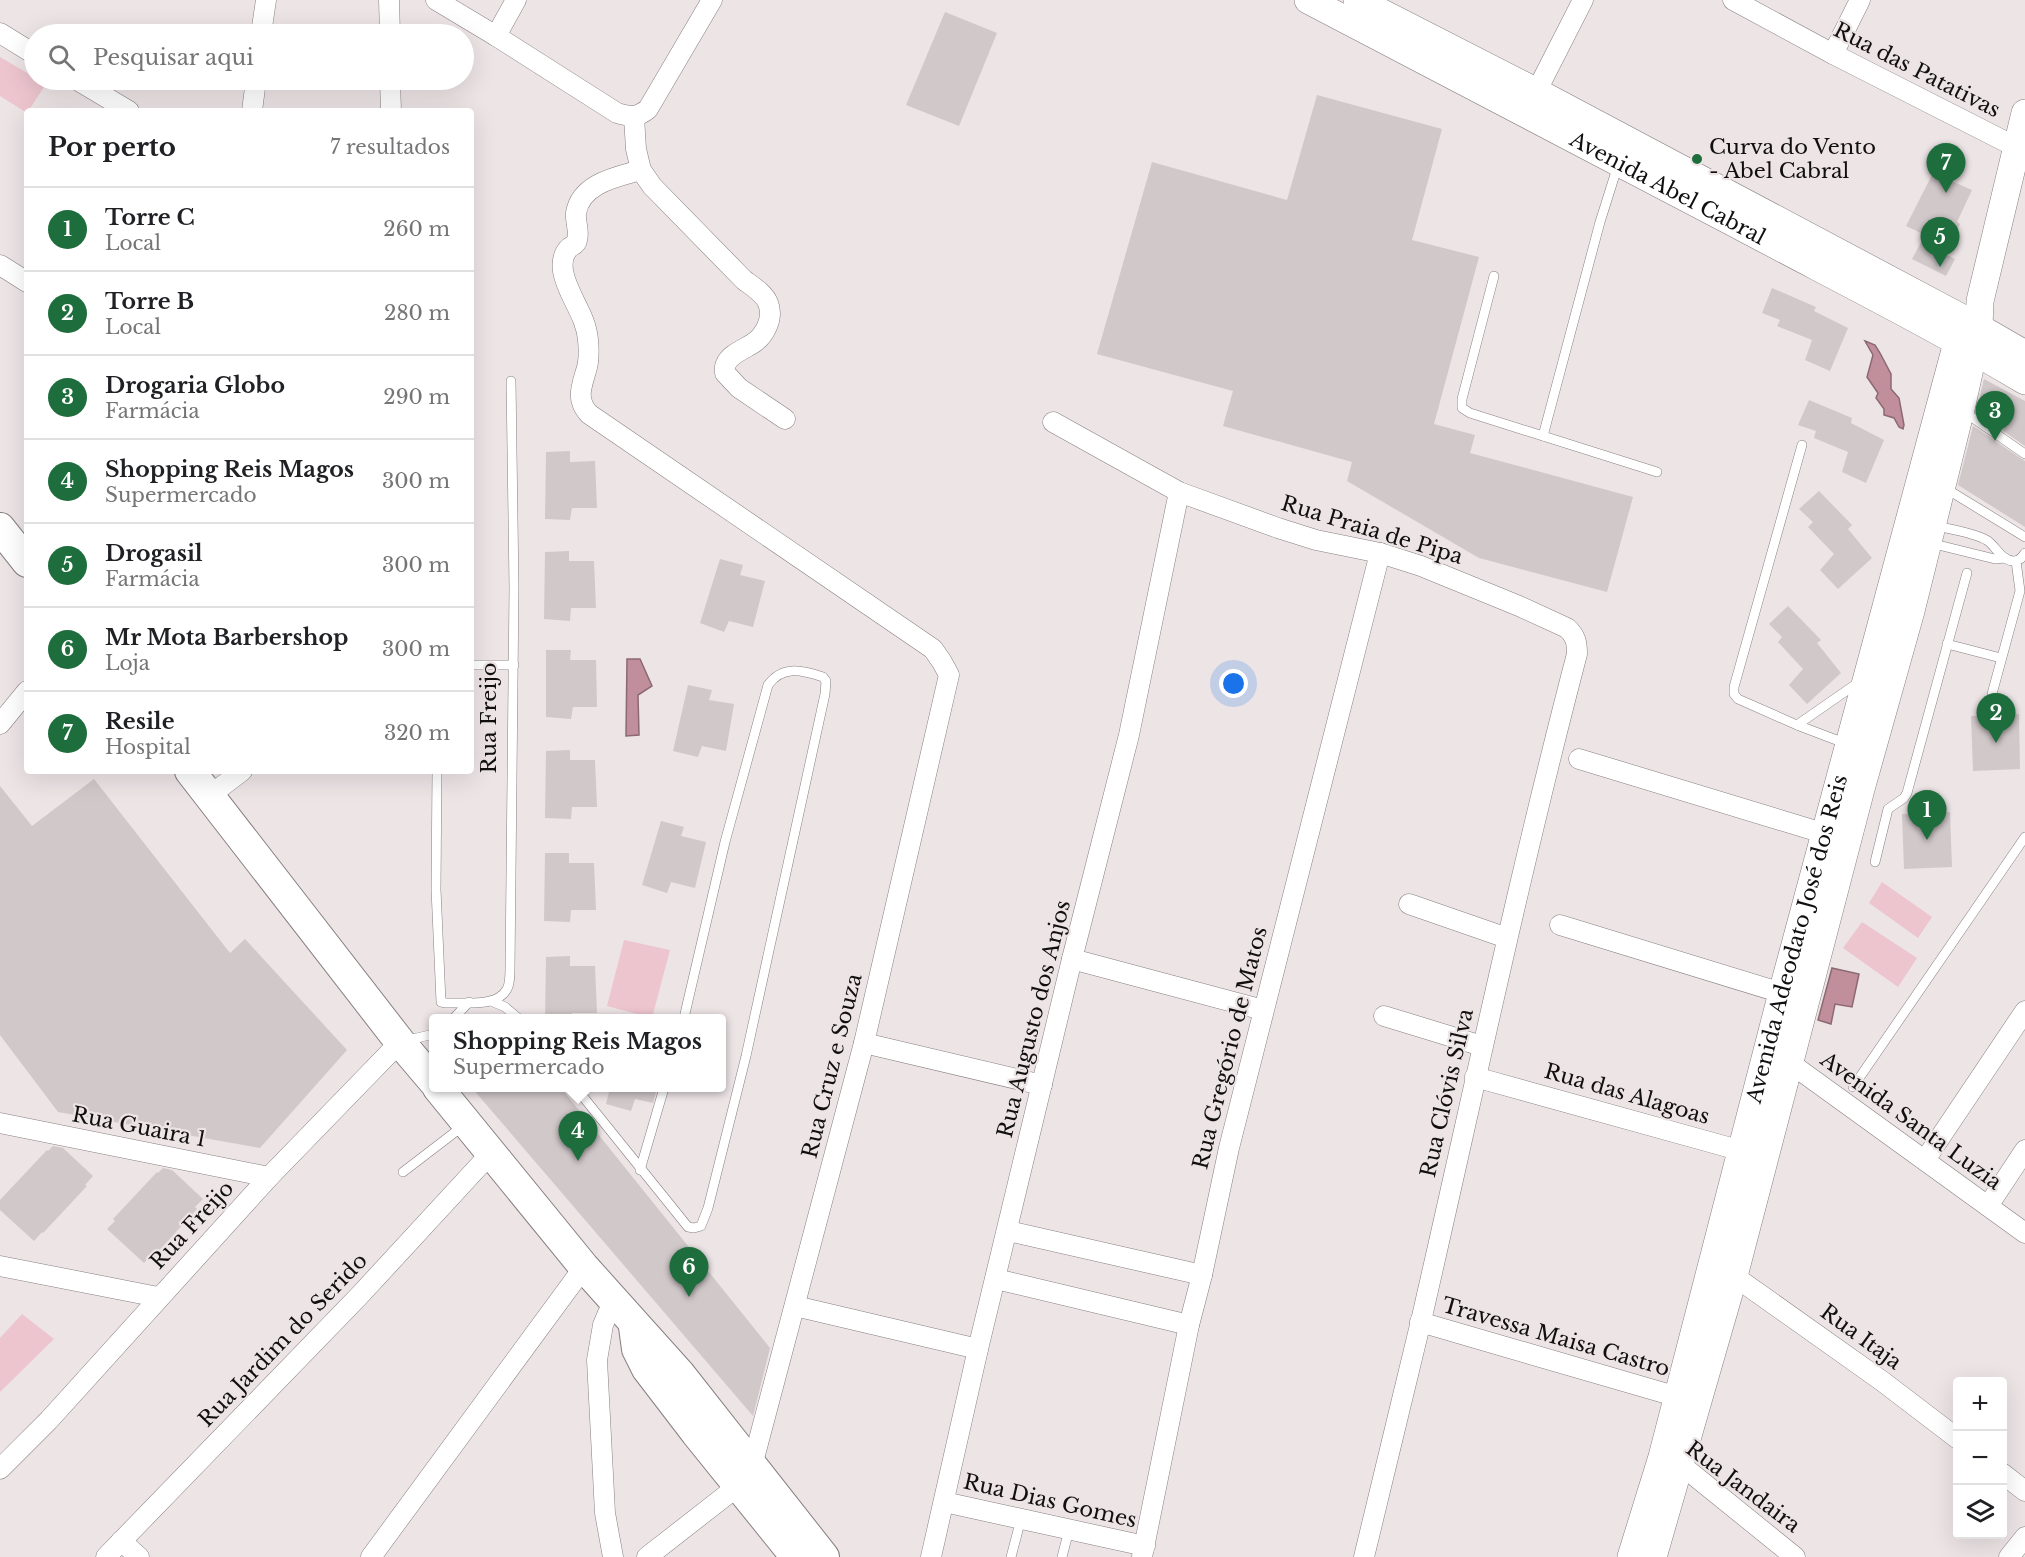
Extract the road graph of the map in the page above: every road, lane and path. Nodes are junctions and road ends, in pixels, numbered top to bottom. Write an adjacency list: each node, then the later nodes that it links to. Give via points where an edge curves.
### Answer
1 (266, 0): 11 (street)
2 (389, 0): 12 (street)
3 (436, 0): 14 (street)
4 (516, 0): 14 (street)
5 (1308, 0): 16 (main road, Avenida Abel Cabral)
6 (1357, 0): 16 (main road, Avenida Abel Cabral)
7 (1583, 0): 21 (street)
8 (1733, 0): 17 (street, Rua das Patativas)
9 (1860, 0): 17 (street)
10 (706, 2): 26 (street, via 648,109)
11 (262, 24)
12 (390, 24)
13 (0, 33): 15 (street)
14 (496, 36): 26 (street, via 617,113)
15 (24, 48)
16 (1428, 49): 21 (main road, Avenida Abel Cabral)
17 (1833, 54): 27 (street, Rua das Patativas)
18 (94, 90): 22 (street)
19 (255, 90): 23 (street)
20 (390, 90): 24 (street)
21 (1531, 102): 28 (main road, Avenida Abel Cabral); 33 (main road, Avenida Abel Cabral)
22 (124, 108)
23 (252, 108)
24 (391, 108)
25 (2025, 113): 27 (main road)
26 (634, 117): 29 (street)
27 (2016, 147): 33 (main road)
28 (1619, 163): 33 (main road, Avenida Abel Cabral); 40 (lane)
29 (641, 170): 38 (street, via 652,186 768,302 770,316 765,331 756,342 731,357 725,373 730,381); 90 (street, Rua Cruz e Souza, via 601,182 584,197 576,214 578,238 564,257 565,279 588,337 587,370 580,390 583,407 933,649 949,675)
30 (0, 265): 32 (street)
31 (1494, 276): 40 (lane, via 1462,408)
32 (24, 280)
33 (1971, 328): 34 (main road, Avenida Abel Cabral); 36 (main road, Avenida Abel Cabral); 37 (main road, Avenida Adeodato José dos Reis); 56 (main road, Avenida Adeodato José dos Reis)
34 (2025, 354)
35 (511, 381): 60 (lane, Rua Freijo)
36 (2025, 381)
37 (1961, 409): 42 (lane); 44 (main road, Avenida Adeodato José dos Reis)
38 (785, 419)
39 (1053, 423): 45 (street, Rua Praia de Pipa)
40 (1543, 436): 43 (lane)
41 (1802, 445): 65 (lane, via 1734,687 1738,699)
42 (2025, 454)
43 (1657, 472)
44 (1942, 486): 47 (main road, Avenida Adeodato José dos Reis); 48 (lane)
45 (1179, 492): 49 (street, Rua Praia de Pipa, via 1316,540); 78 (street, Rua Augusto dos Anjos, via 1129,735)
46 (0, 528): 51 (main road)
47 (1930, 533): 52 (lane, via 1995,559); 52 (lane, via 1984,539); 56 (main road, Avenida Adeodato José dos Reis)
48 (2025, 537)
49 (1380, 553): 55 (street, Rua Praia de Pipa, via 1519,606 1568,628); 82 (street, Rua Gregório de Matos)
50 (2025, 553): 53 (lane)
51 (24, 558)
52 (2005, 558): 53 (lane)
53 (2016, 561): 58 (lane, via 2019,591)
54 (1967, 573): 57 (lane)
55 (1576, 640): 77 (street, Rua Clóvis Silva, via 1577,654)
56 (1891, 640): 61 (main road, Avenida Adeodato José dos Reis); 72 (main road, Avenida Adeodato José dos Reis)
57 (1947, 644): 58 (lane); 74 (lane, via 1907,793 1888,809)
58 (2001, 658): 62 (lane)
59 (474, 664): 60 (lane)
60 (514, 665): 80 (lane, Rua Freijo, via 510,969 508,988)
61 (1869, 676): 65 (lane); 66 (main road, Avenida Adeodato José dos Reis)
62 (1992, 694)
63 (24, 695): 64 (street)
64 (0, 724)
65 (1797, 725): 66 (lane)
66 (1850, 745): 72 (main road, Avenida Adeodato José dos Reis)
67 (1579, 759): 72 (street)
68 (192, 774): 71 (main road)
69 (238, 774): 71 (street)
70 (437, 774): 81 (lane, via 436,889 441,1002)
71 (209, 796): 89 (main road)
72 (1836, 837): 79 (main road, Avenida Adeodato José dos Reis)
73 (2025, 837): 96 (lane)
74 (1875, 862)
75 (1409, 904): 77 (street)
76 (1560, 925): 79 (street)
77 (1507, 938): 91 (street, Rua Clóvis Silva)
78 (1072, 959): 82 (street); 95 (street, Rua Augusto dos Anjos)
79 (1794, 997): 92 (main road, Avenida Adeodato José dos Reis)
80 (491, 1001): 81 (lane); 85 (lane)
81 (469, 1002): 84 (lane)
82 (1263, 1010): 114 (street, Rua Gregório de Matos)
83 (2025, 1011): 105 (street)
84 (458, 1014)
85 (508, 1014)
86 (685, 1014): 106 (lane, via 725,842 768,685 776,674 791,670 823,676 825,694 746,1056 701,1226 688,1227)
87 (1384, 1016): 91 (street)
88 (429, 1035): 89 (lane)
89 (400, 1042): 93 (main road); 108 (street, Rua Freijo)
90 (864, 1043): 95 (street); 118 (street, Rua Cruz e Souza)
91 (1482, 1046): 94 (street, Rua Clóvis Silva)
92 (1778, 1058): 104 (main road, Avenida Adeodato José dos Reis); 105 (street, Avenida Santa Luzia)
93 (429, 1074)
94 (1475, 1077): 104 (street, Rua das Alagoas); 120 (street, Rua Clóvis Silva)
95 (1042, 1085): 110 (street, Rua Augusto dos Anjos)
96 (1853, 1087)
97 (443, 1092): 101 (main road)
98 (579, 1092): 106 (lane)
99 (663, 1092): 106 (lane)
100 (0, 1123): 108 (street, Rua Guaira 1)
101 (466, 1123): 103 (main road); 107 (lane)
102 (2025, 1150): 109 (street)
103 (491, 1153): 113 (main road); 134 (street, Rua Jardim do Serido, via 360,1295)
104 (1753, 1154): 115 (main road, Avenida Adeodato José dos Reis); 123 (main road, Avenida Adeodato José dos Reis)
105 (1925, 1160): 109 (street, Avenida Santa Luzia)
106 (640, 1170)
107 (403, 1172)
108 (269, 1177): 117 (street, Rua Freijo)
109 (1988, 1206): 111 (street, Avenida Santa Luzia)
110 (1008, 1231): 114 (street); 116 (street, Rua Augusto dos Anjos)
111 (2025, 1233)
112 (0, 1266): 117 (street)
113 (584, 1267): 119 (main road); 138 (street)
114 (1202, 1275): 121 (street, Rua Gregório de Matos)
115 (1734, 1276): 124 (street, Rua Itaja); 125 (main road, Avenida Adeodato José dos Reis)
116 (996, 1279): 121 (street); 122 (street, Rua Augusto dos Anjos)
117 (158, 1297): 126 (street, Rua Freijo)
118 (795, 1306): 122 (street); 127 (street, Rua Cruz e Souza)
119 (625, 1313): 127 (main road, via 647,1369); 139 (street, via 608,1313 597,1360 605,1513)
120 (1420, 1322): 123 (street, Travessa Maisa Castro); 146 (street, Rua Clóvis Silva)
121 (1189, 1325): 135 (street, Rua Gregório de Matos)
122 (978, 1349): 130 (street, Rua Augusto dos Anjos)
123 (1678, 1397): 125 (main road, Avenida Adeodato José dos Reis)
124 (1953, 1435)
125 (1671, 1461): 147 (main road, Avenida Adeodato José dos Reis); 148 (main road, Avenida Adeodato José dos Reis); 149 (street, Rua Jandaira)
126 (0, 1469)
127 (745, 1476): 140 (street); 141 (main road); 142 (main road)
128 (2007, 1477): 129 (street)
129 (2025, 1491)
130 (944, 1502): 131 (street, Rua Dias Gomes); 143 (street, Rua Augusto dos Anjos)
131 (1021, 1519): 132 (street, Rua Dias Gomes); 144 (lane)
132 (1069, 1530): 135 (street, Rua Dias Gomes); 145 (lane)
133 (2025, 1537): 150 (street)
134 (121, 1541): 136 (street, Rua Jardim do Serido); 137 (street)
135 (1144, 1552)
136 (106, 1557)
137 (139, 1557)
138 (371, 1557)
139 (613, 1557)
140 (647, 1557)
141 (796, 1557)
142 (824, 1557)
143 (931, 1557)
144 (1011, 1557)
145 (1062, 1557)
146 (1364, 1557)
147 (1631, 1557)
148 (1653, 1557)
149 (1795, 1557)
150 (2009, 1557)

